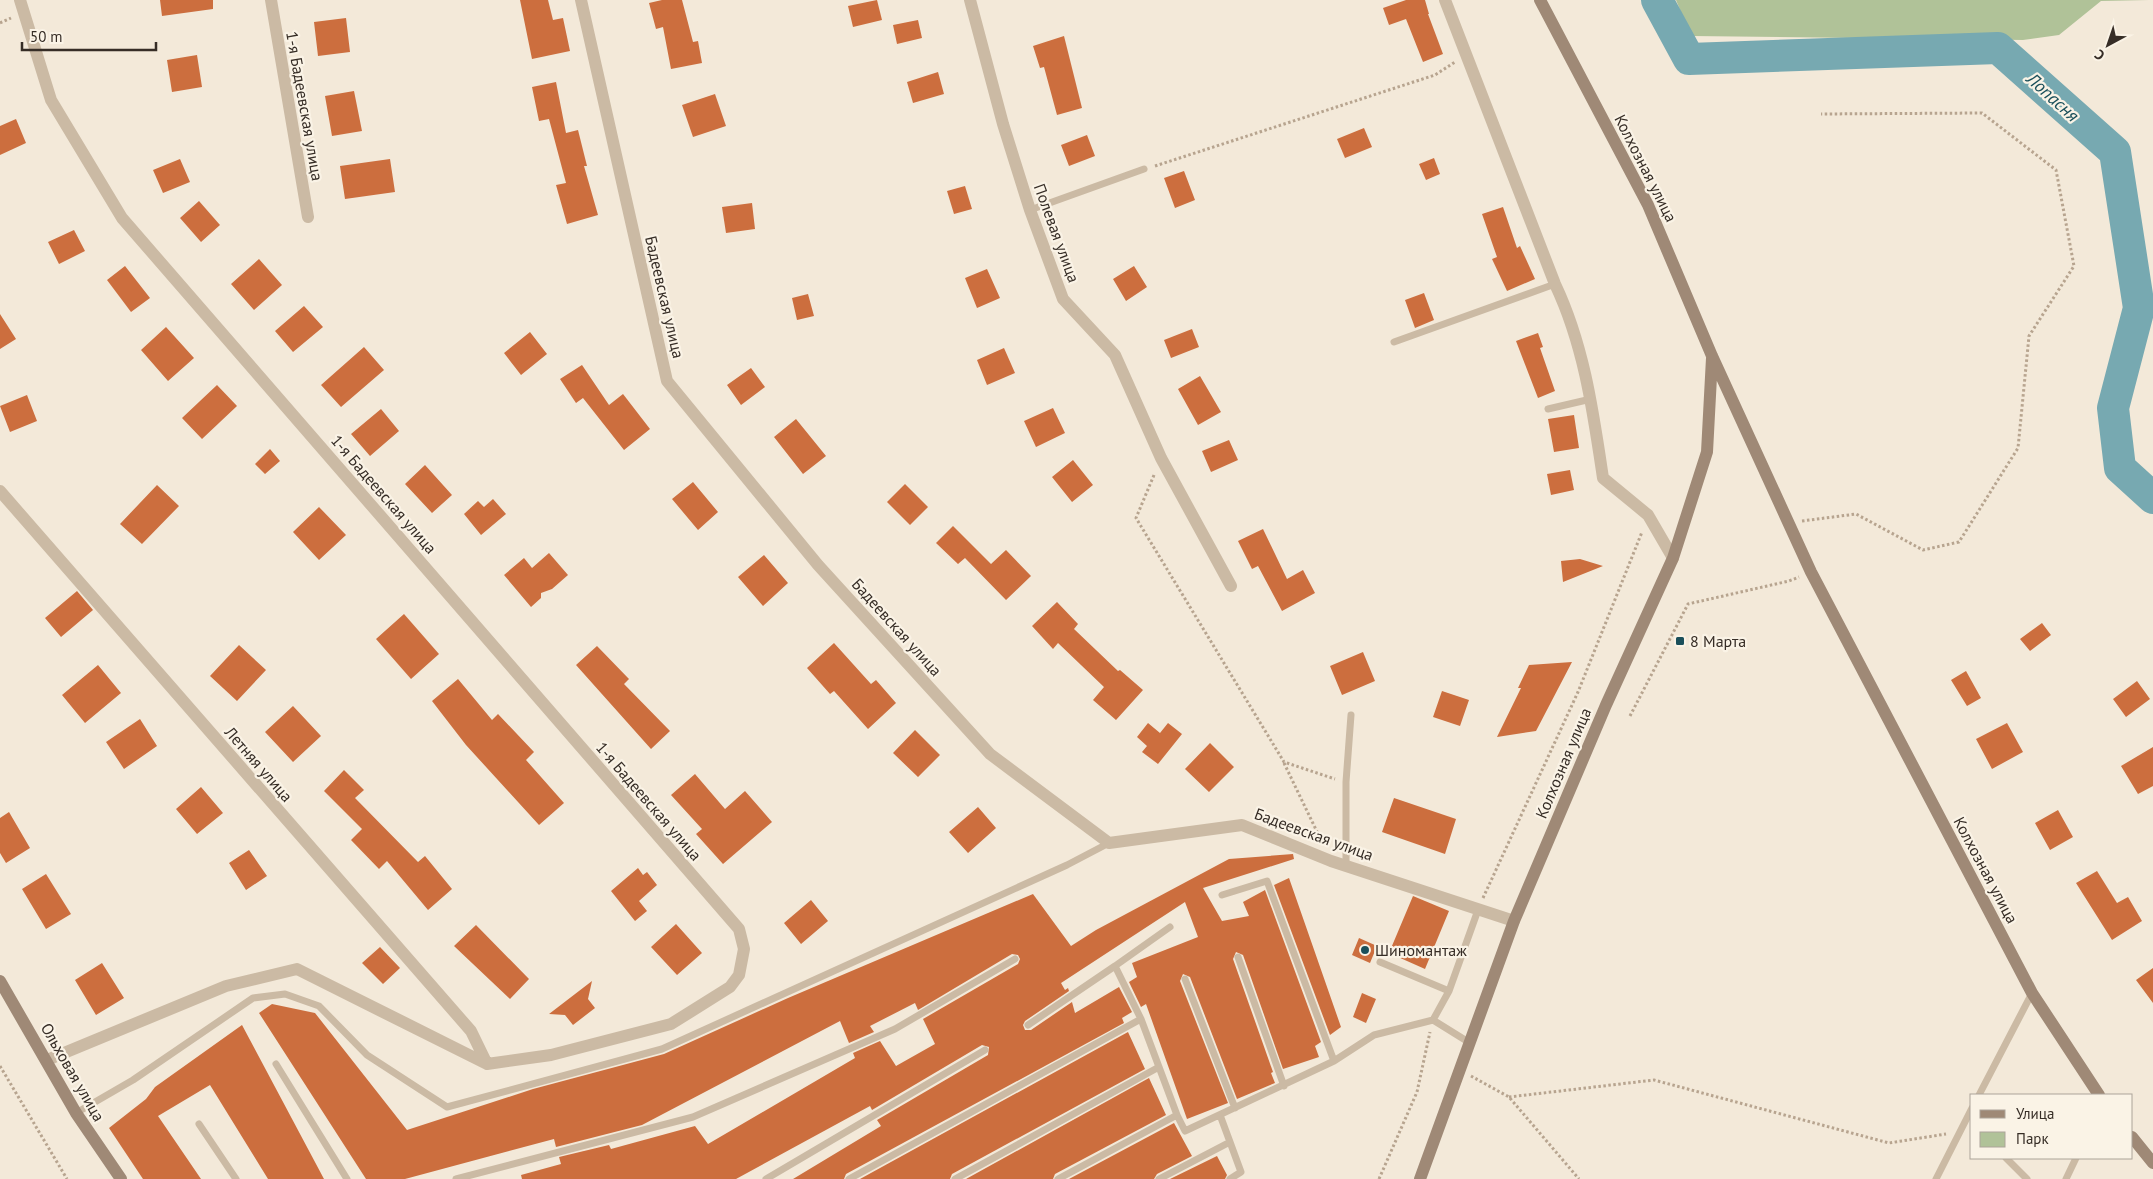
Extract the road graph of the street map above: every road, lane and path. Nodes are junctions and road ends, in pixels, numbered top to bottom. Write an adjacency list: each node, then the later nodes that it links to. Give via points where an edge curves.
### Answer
1 (20, 0): 51 (street, 1-я Бадеевская улица, via 51,100 122,218 738,929 744,949 739,975 730,988 671,1024 551,1055)
2 (271, 0): 11 (street, 1-я Бадеевская улица)
3 (581, 0): 28 (street, Бадеевская улица, via 667,381 818,565 990,754)
4 (970, 0): 10 (street, Полевая улица)
5 (1446, 0): 7 (street)
6 (1540, 0): 14 (main road, Колхозная улица, via 1648,205)
7 (1466, 55): 9 (path, via 1435,75); 12 (street)
8 (1821, 114): 20 (path, via 1982,113 2056,170 2074,266 2029,336 2018,448 1959,542 1923,550 1856,514 1809,519)
9 (1144, 170): 10 (lane)
10 (1030, 210): 17 (street, Полевая улица, via 1063,299 1116,355)
11 (308, 217)
12 (1555, 284): 13 (lane); 15 (street, via 1570,315)
13 (1394, 342)
14 (1712, 356): 20 (main road, Колхозная улица); 21 (main road, Колхозная улица, via 1707,452)
15 (1592, 399): 16 (lane); 19 (street, via 1603,478)
16 (1548, 410)
17 (1161, 458): 23 (street, Полевая улица); 26 (path, via 1136,518)
18 (0, 491): 51 (street, Летняя улица, via 471,1031)
19 (1648, 515): 21 (street); 32 (path, via 1578,692)
20 (1790, 526): 22 (main road, Колхозная улица)
21 (1673, 558): 33 (main road, Колхозная улица, via 1606,705)
22 (1811, 572): 25 (path, via 1790,581 1688,604); 42 (main road, Колхозная улица)
23 (1231, 586)
24 (1351, 715): 27 (lane)
25 (1630, 716)
26 (1284, 762): 27 (path); 29 (path)
27 (1346, 782): 30 (lane)
28 (1109, 843): 29 (street, Бадеевская улица, via 1242,825); 60 (lane, via 662,1049 447,1107 367,1055 319,1006 285,994 253,998 133,1080)
29 (1331, 861): 30 (street, Бадеевская улица)
30 (1346, 864): 32 (street, Бадеевская улица)
31 (1222, 895): 49 (lane, via 1266,881)
32 (1478, 910): 33 (street, Бадеевская улица); 41 (lane)
33 (1514, 922): 46 (main road, Колхозная улица)
34 (1170, 927): 38 (lane)
35 (1238, 957): 55 (lane)
36 (1015, 958): 75 (lane, via 895,1029 693,1117)
37 (1380, 962): 41 (lane)
38 (1115, 966): 43 (lane); 45 (lane)
39 (1185, 980): 59 (lane)
40 (0, 981): 48 (main road, Ольховая улица)
41 (1449, 991): 44 (lane)
42 (2032, 993): 56 (lane); 57 (main road, Колхозная улица)
43 (1141, 1019): 53 (lane); 77 (lane)
44 (1433, 1020): 46 (lane); 49 (lane, via 1374,1035); 82 (path, via 1417,1092)
45 (1028, 1025)
46 (1470, 1043): 54 (main road, Колхозная улица)
47 (985, 1050): 76 (lane)
48 (47, 1060): 51 (street, via 226,986 297,969); 60 (main road, Ольховая улица)
49 (1334, 1061): 55 (lane)
50 (276, 1064): 74 (lane)
51 (487, 1064)
52 (0, 1066): 71 (path)
53 (1159, 1067): 62 (lane); 78 (lane)
54 (1460, 1070): 58 (path); 83 (main road, Колхозная улица)
55 (1284, 1086): 59 (lane)
56 (1980, 1094)
57 (2098, 1094)
58 (1509, 1096): 65 (path, via 1654,1080 1890,1143); 84 (path)
59 (1236, 1108): 61 (lane)
60 (76, 1113): 72 (main road, Ольховая улица)
61 (1220, 1115): 62 (lane, via 1185,1131); 67 (lane)
62 (1177, 1116): 79 (lane)
63 (1969, 1122): 65 (lane)
64 (199, 1124): 73 (lane)
65 (1960, 1131): 85 (lane)
66 (2133, 1138): 70 (main road)
67 (1230, 1142): 80 (lane); 81 (lane, via 1241,1172)
68 (2007, 1159): 86 (lane)
69 (2076, 1159): 87 (lane)
70 (2153, 1163)
71 (67, 1179)
72 (120, 1179)
73 (236, 1179)
74 (347, 1179)
75 (456, 1179)
76 (766, 1179)
77 (848, 1179)
78 (955, 1179)
79 (1058, 1179)
80 (1159, 1179)
81 (1230, 1179)
82 (1379, 1179)
83 (1420, 1179)
84 (1579, 1179)
85 (1936, 1179)
86 (2027, 1179)
87 (2066, 1179)

